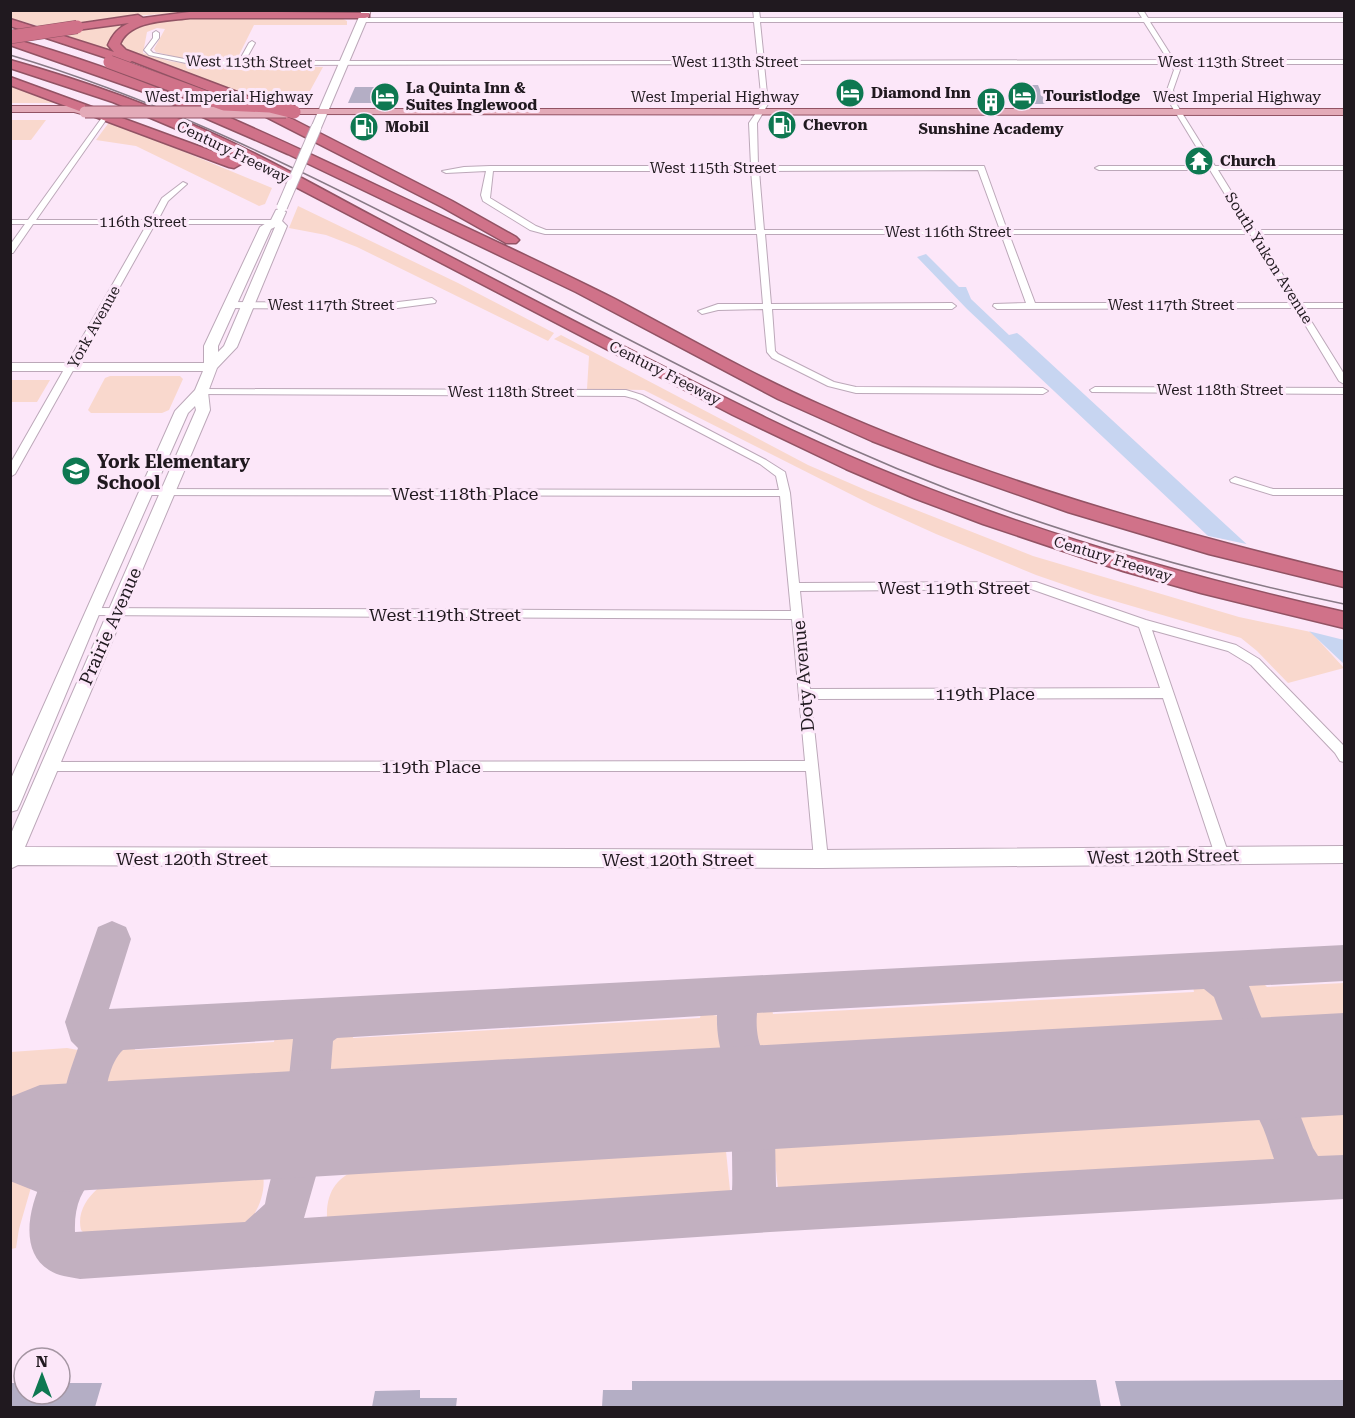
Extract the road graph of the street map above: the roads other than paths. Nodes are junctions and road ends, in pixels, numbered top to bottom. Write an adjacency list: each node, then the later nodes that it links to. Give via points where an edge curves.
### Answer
1 (756, 10): 5 (street)
2 (1140, 10): 6 (street)
3 (197, 15): 4 (highway); 10 (highway, bridge, via 156,16); 34 (highway, via 140,23 117,35 114,45 122,53 240,98)
4 (365, 15): 5 (street); 16 (main road, Prairie Avenue)
5 (757, 20): 6 (street); 12 (street)
6 (1146, 20): 7 (street); 13 (street)
7 (1344, 20)
8 (10, 22): 34 (highway, via 209,91)
9 (156, 33): 15 (street, West 113th Street, via 147,50 151,54 180,62)
10 (10, 37): 22 (highway, bridge, via 110,62 224,104 270,106); 47 (highway, Century Freeway, via 242,126)
11 (252, 43): 15 (street)
12 (760, 62): 13 (street, West 113th Street); 16 (street, West 113th Street); 24 (street, via 765,104)
13 (1173, 62): 14 (street, West 113th Street); 25 (street, South Yukon Avenue, via 1177,70 1170,98)
14 (1344, 62)
15 (241, 63): 16 (street, West 113th Street)
16 (344, 63): 23 (main road, Prairie Avenue)
17 (10, 64): 49 (highway, Century Freeway, via 85,86 222,143)
18 (10, 73): 35 (highway, via 181,136)
19 (10, 81): 35 (highway)
20 (10, 109): 21 (main road, West Imperial Highway)
21 (85, 112): 22 (main road, West Imperial Highway, bridge); 27 (main road, West Imperial Highway)
22 (294, 112): 23 (main road, West Imperial Highway)
23 (323, 112): 24 (main road, West Imperial Highway); 41 (main road, Prairie Avenue, bridge)
24 (759, 112): 25 (main road, West Imperial Highway); 30 (street, via 752,134)
25 (1178, 112): 26 (main road, West Imperial Highway); 32 (street, South Yukon Avenue)
26 (1344, 112)
27 (10, 115)
28 (103, 120): 39 (street)
29 (490, 168): 30 (street, West 115th Street); 36 (street, West 115th Street); 42 (street, West 116th Street, via 484,195 489,202 533,228 552,232)
30 (754, 168): 42 (street); 43 (street, West 115th Street, via 981,168)
31 (1099, 168): 32 (street)
32 (1214, 168): 33 (street); 44 (street, South Yukon Avenue)
33 (1344, 168)
34 (374, 169): 47 (highway, via 504,236)
35 (248, 170): 49 (highway, via 362,232 473,284)
36 (446, 171)
37 (183, 184): 40 (street, York Avenue, via 166,199)
38 (10, 222): 39 (street, 116th Street)
39 (30, 222): 40 (street, 116th Street); 46 (street)
40 (153, 222): 41 (street, 116th Street); 60 (street, York Avenue)
41 (276, 222): 50 (main road, Prairie Avenue, via 266,227); 51 (main road, Prairie Avenue, via 281,226)
42 (761, 232): 43 (street, West 116th Street); 55 (street)
43 (1004, 232): 44 (street, West 116th Street); 52 (street)
44 (1253, 232): 45 (street, West 116th Street); 53 (street, South Yukon Avenue)
45 (1344, 232)
46 (10, 251)
47 (582, 289): 73 (highway, Century Freeway, via 810,407 901,446 997,482 1215,550)
48 (432, 301): 51 (street, West 117th Street, via 390,306)
49 (523, 302): 78 (highway, Century Freeway, via 888,482 1128,565)
50 (230, 305): 51 (street, West 117th Street); 61 (main road, Prairie Avenue, via 211,346)
51 (249, 305): 61 (main road, Prairie Avenue, via 230,347)
52 (1031, 305): 53 (street, West 117th Street); 57 (street, West 117th Street)
53 (1298, 305): 54 (street, West 117th Street); 62 (street, South Yukon Avenue)
54 (1344, 305)
55 (768, 306): 56 (street); 58 (street); 64 (street, via 771,352 845,389)
56 (952, 306)
57 (997, 306)
58 (702, 311)
59 (10, 367): 60 (main road)
60 (72, 367): 61 (main road); 67 (street, York Avenue)
61 (211, 367): 66 (main road, Prairie Avenue)
62 (1344, 381)
63 (1095, 390): 65 (street, West 118th Street)
64 (1043, 391)
65 (1344, 391)
66 (201, 392): 69 (main road, Prairie Avenue, via 182,411); 70 (main road, Prairie Avenue, via 203,410); 72 (street, West 118th Street, via 627,393 763,462 781,474)
67 (10, 474)
68 (1235, 480): 71 (street, via 1273,492)
69 (146, 492): 70 (street, West 118th Place); 75 (main road, Prairie Avenue)
70 (167, 492): 72 (street, West 118th Place); 76 (main road, Prairie Avenue)
71 (1344, 492)
72 (785, 493): 74 (street, Doty Avenue)
73 (1344, 580)
74 (794, 587): 77 (street, Doty Avenue); 79 (street, West 119th Street, via 1032,585)
75 (92, 612): 76 (street, West 119th Street); 85 (main road, Prairie Avenue)
76 (116, 612): 77 (street, West 119th Street); 84 (main road, Prairie Avenue)
77 (797, 615): 81 (street, Doty Avenue)
78 (1340, 619)
79 (1144, 624): 80 (street); 82 (street, West 119th Street, via 1224,645 1248,656)
80 (1167, 693): 81 (street, 119th Place); 86 (street)
81 (804, 694): 83 (street, Doty Avenue)
82 (1344, 757)
83 (812, 766): 84 (street, 119th Place); 89 (street, Doty Avenue)
84 (50, 767): 88 (main road, Prairie Avenue)
85 (10, 804)
86 (1222, 855): 87 (main road, West 120th Street); 89 (main road, West 120th Street)
87 (1344, 855)
88 (11, 858): 89 (main road, West 120th Street)
89 (821, 860)

